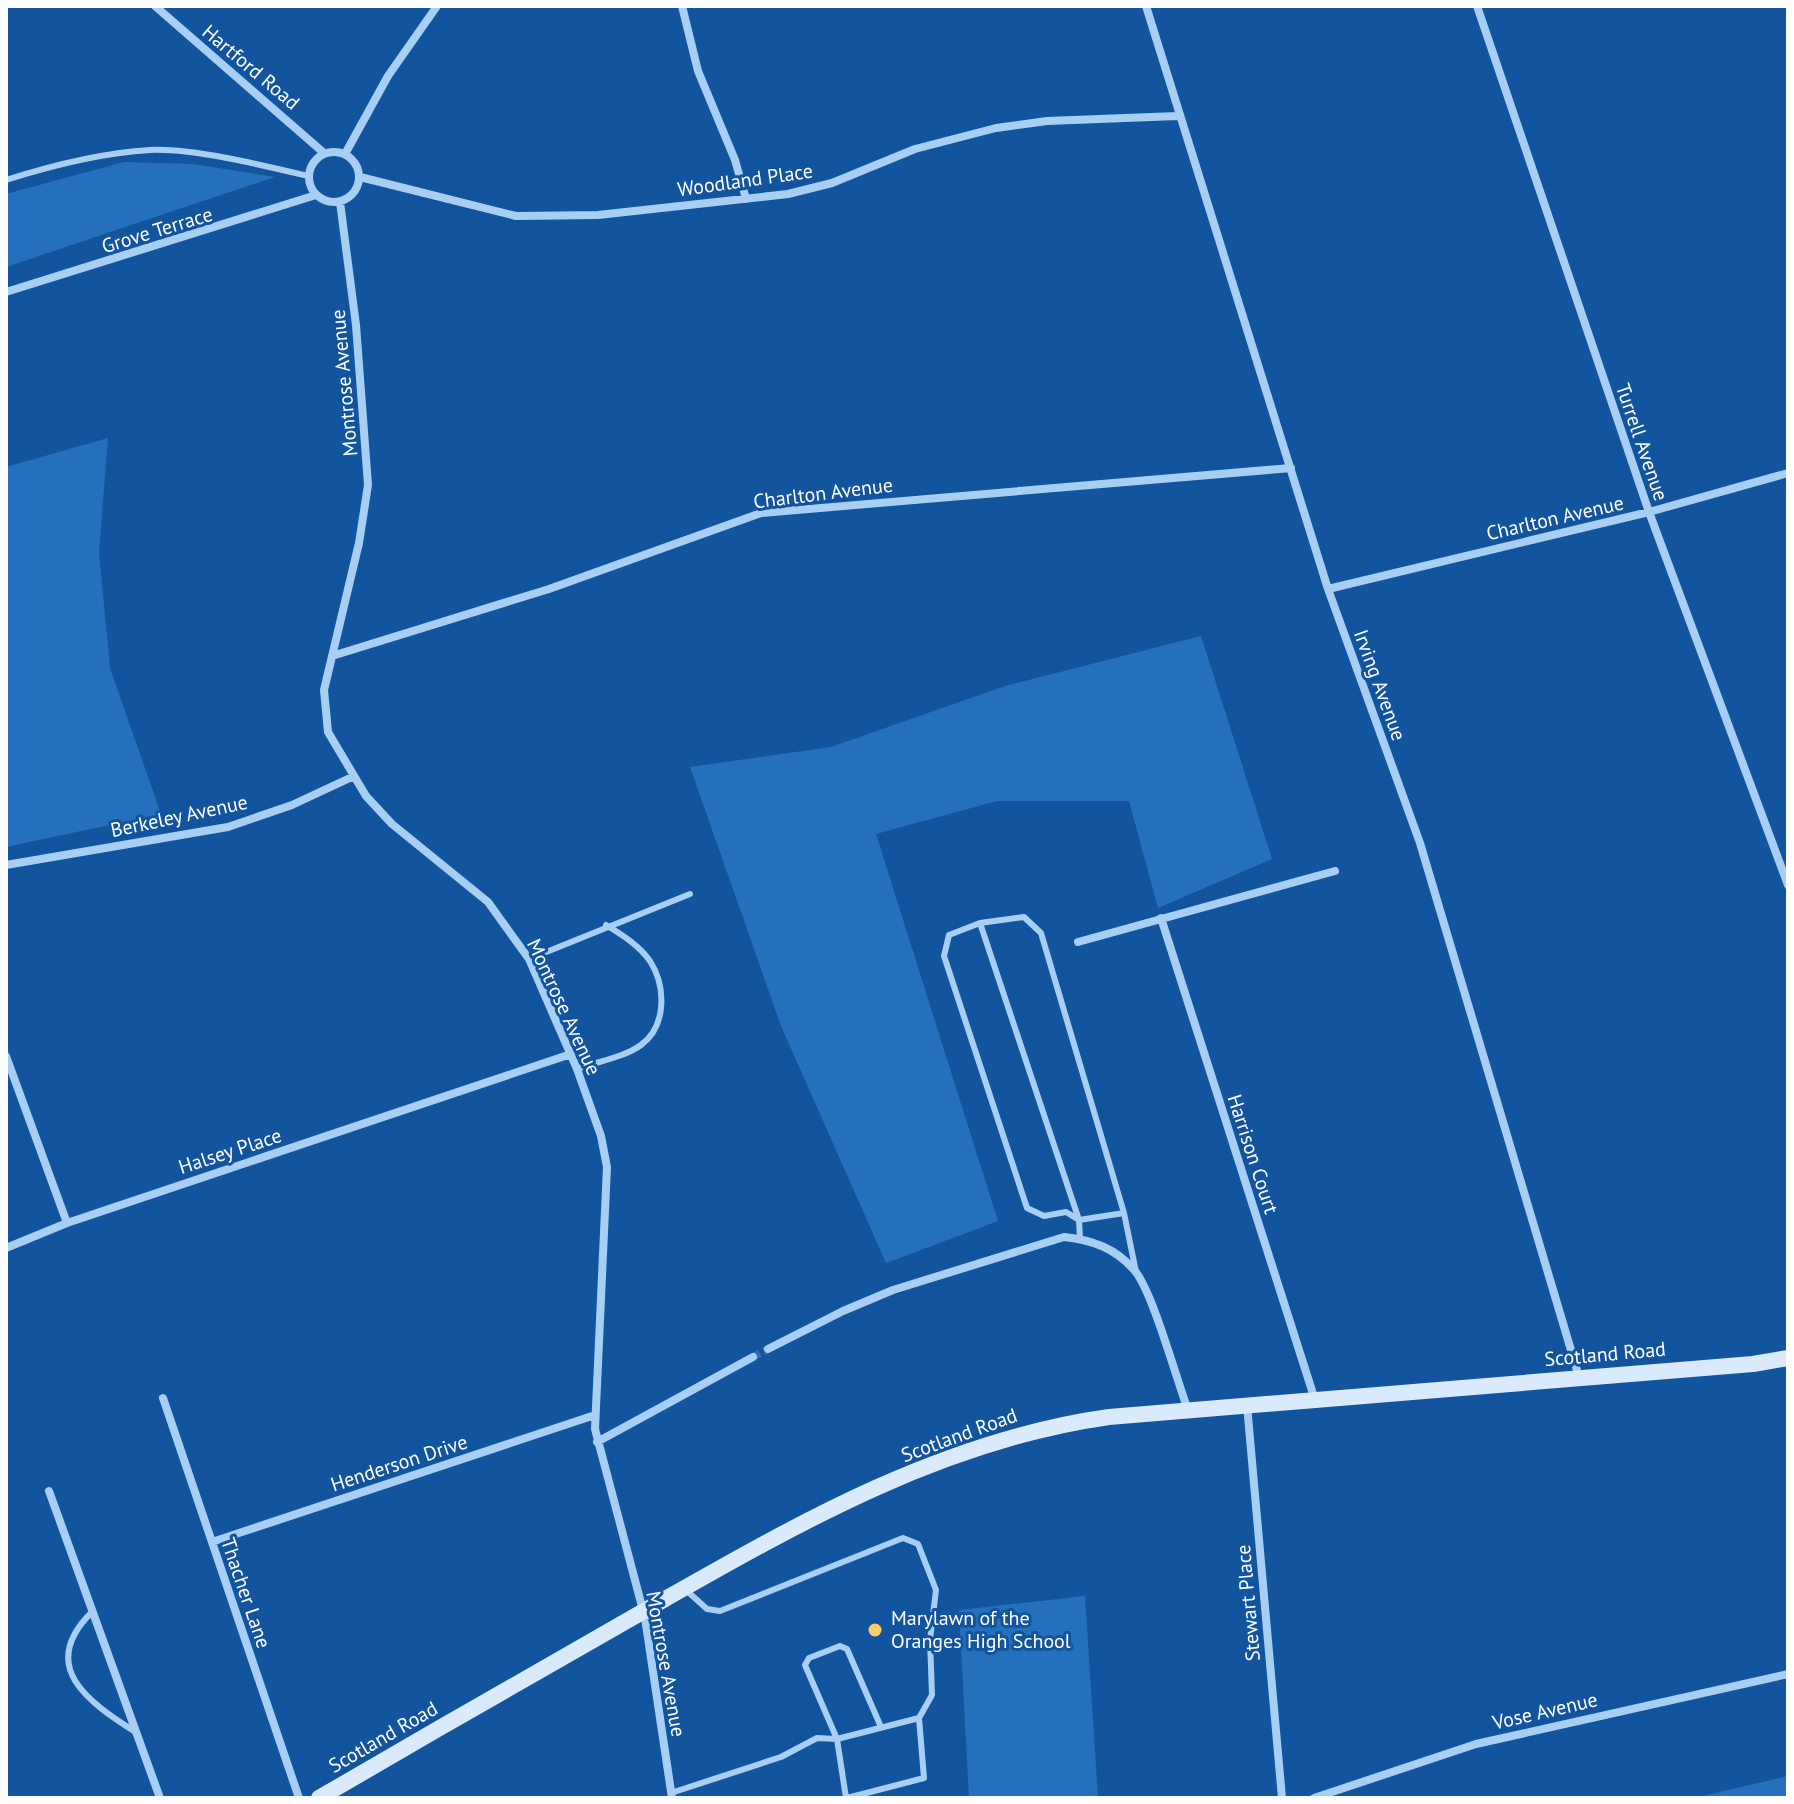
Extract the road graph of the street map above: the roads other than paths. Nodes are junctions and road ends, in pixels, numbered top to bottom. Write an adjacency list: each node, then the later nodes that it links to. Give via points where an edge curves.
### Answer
1 (155, 6): 7 (street, Hartford Road)
2 (437, 6): 8 (street, via 388,76)
3 (682, 6): 13 (street, via 698,71)
4 (1146, 6): 6 (street, Irving Avenue)
5 (1477, 6): 18 (street, Turrell Avenue)
6 (1178, 116): 13 (street, Woodland Place, via 996,128 915,149 832,183); 16 (street, Irving Avenue)
7 (324, 153): 8 (street); 9 (street)
8 (345, 154): 10 (street, via 356,163)
9 (308, 176): 11 (lane, via 255,163 153,150 64,161); 12 (street)
10 (360, 177): 13 (street, Woodland Place, via 516,216 598,215); 14 (street, via 354,193)
11 (6, 180)
12 (316, 195): 14 (street); 15 (street, Grove Terrace)
13 (746, 199)
14 (340, 202): 20 (street, Montrose Avenue, via 368,485)
15 (6, 292)
16 (1291, 468): 19 (street, Irving Avenue); 20 (street, Charlton Avenue, via 761,513 549,589)
17 (1788, 473): 18 (street, Charlton Avenue)
18 (1649, 512): 19 (street, Charlton Avenue); 24 (street, Turrell Avenue)
19 (1328, 589): 43 (street, Irving Avenue, via 1420,843)
20 (332, 656): 21 (street, Montrose Avenue, via 324,690 328,732)
21 (352, 777): 22 (street, Berkeley Avenue, via 228,827); 30 (street, Montrose Avenue, via 392,824 488,902)
22 (6, 865)
23 (1335, 871): 26 (street)
24 (1788, 885)
25 (690, 894): 28 (lane)
26 (1161, 918): 29 (street); 45 (street, Harrison Court)
27 (980, 923): 34 (lane, via 1024,917 1041,933); 35 (lane); 35 (lane, via 949,935 944,956 1027,1208 1044,1216 1066,1212)
28 (606, 925): 30 (lane); 33 (lane, via 649,960 661,996 659,1023 639,1047)
29 (1078, 942)
30 (529, 959): 31 (street, Montrose Avenue)
31 (571, 1054): 33 (street, Montrose Avenue); 36 (street, Halsey Place)
32 (6, 1056): 36 (street)
33 (577, 1069): 48 (street, Montrose Avenue, via 607,1167)
34 (1124, 1213): 35 (lane); 39 (lane)
35 (1079, 1220): 37 (lane)
36 (67, 1223): 38 (street, Halsey Place)
37 (1080, 1239): 39 (street, via 1118,1254); 40 (street, via 1064,1237 893,1290)
38 (6, 1248)
39 (1136, 1272): 47 (street)
40 (768, 1349)
41 (753, 1357): 49 (street)
42 (1788, 1358): 43 (main road, Scotland Road)
43 (1579, 1377): 45 (main road, Scotland Road)
44 (163, 1398): 51 (street, Thacher Lane)
45 (1316, 1401): 46 (main road, Scotland Road)
46 (1247, 1405): 47 (main road, Scotland Road); 65 (street, Stewart Place)
47 (1188, 1410): 52 (main road, Scotland Road, via 1052,1425 997,1439 831,1509)
48 (595, 1415): 49 (street, Montrose Avenue); 51 (street, Henderson Drive)
49 (597, 1442): 54 (street, Montrose Avenue)
50 (49, 1491): 53 (street)
51 (212, 1542): 62 (street, Thacher Lane)
52 (684, 1588): 54 (main road, Scotland Road); 56 (lane, via 707,1609 720,1611 903,1538 913,1539 936,1590 930,1640 932,1695)
53 (93, 1611): 58 (street); 58 (lane, via 77,1626 67,1648 70,1672 82,1694)
54 (643, 1612): 60 (street, Montrose Avenue); 63 (main road, Scotland Road)
55 (1788, 1674): 66 (street, Vose Avenue, via 1476,1744)
56 (919, 1718): 57 (lane); 64 (lane, via 924,1778)
57 (881, 1727): 59 (lane); 59 (lane, via 847,1649 840,1646 809,1658 805,1665)
58 (137, 1733): 61 (street)
59 (837, 1739): 60 (lane, via 817,1738 781,1757); 64 (lane)
60 (671, 1796)
61 (160, 1798)
62 (299, 1798)
63 (319, 1798)
64 (846, 1798)
65 (1282, 1798)
66 (1314, 1798)

